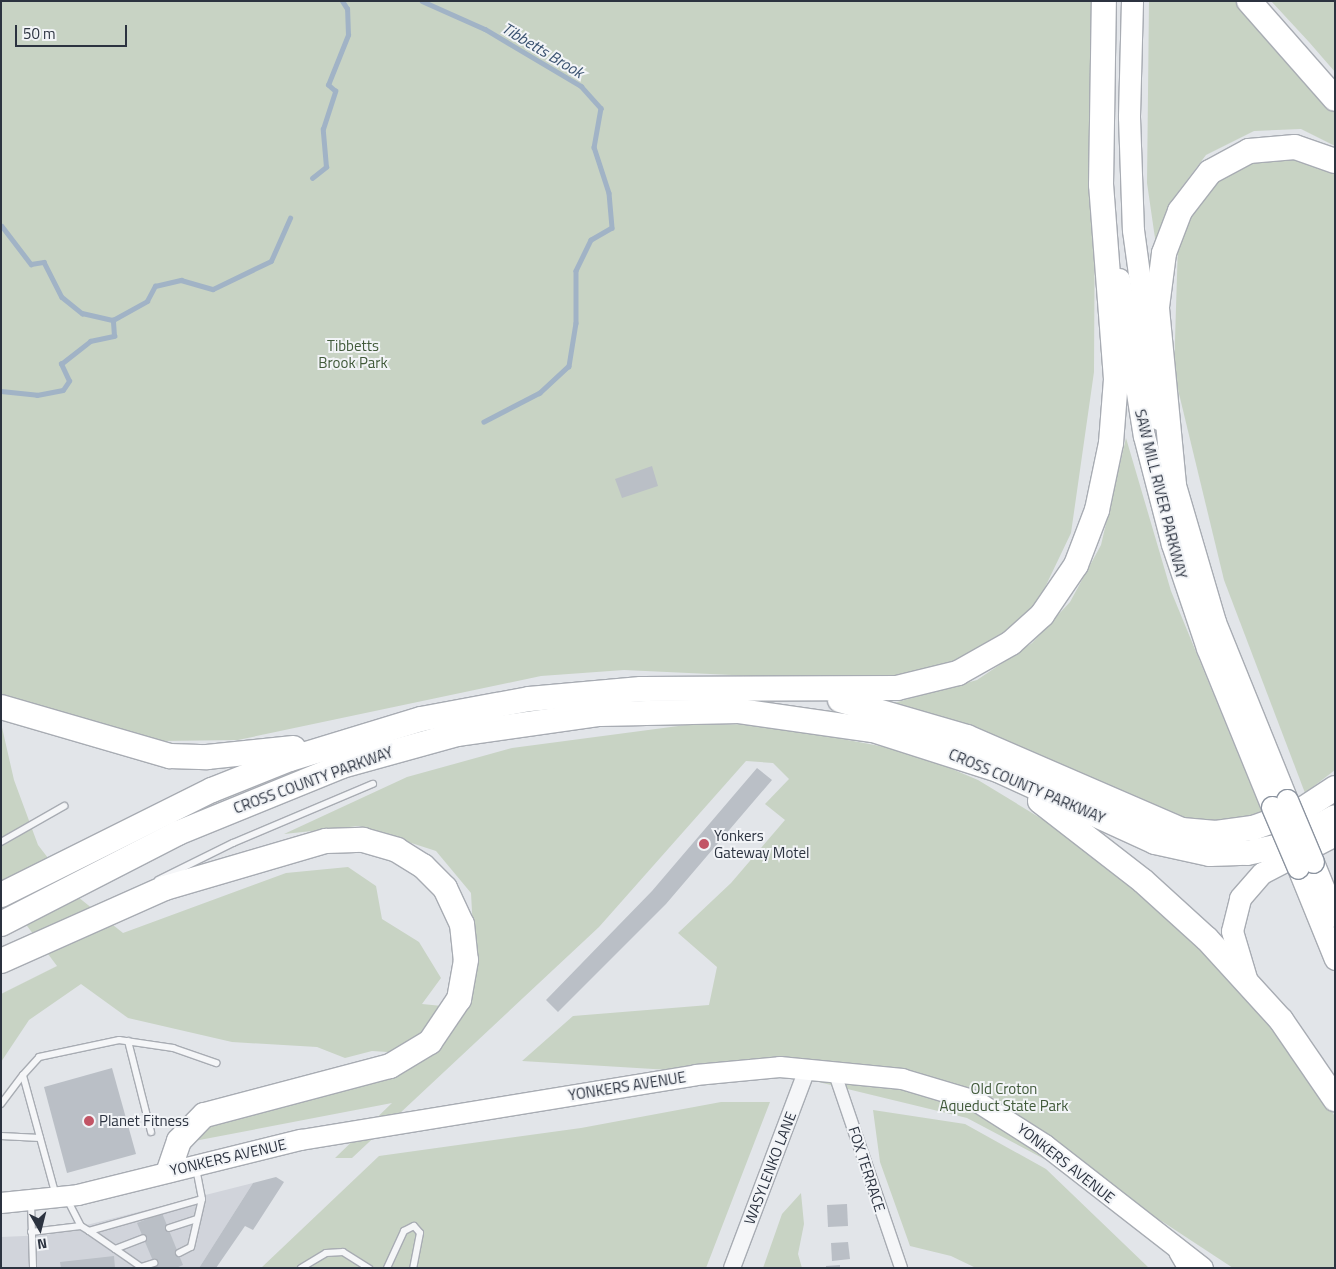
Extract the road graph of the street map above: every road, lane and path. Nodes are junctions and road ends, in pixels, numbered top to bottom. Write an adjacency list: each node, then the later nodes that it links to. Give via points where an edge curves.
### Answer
1 (1104, 1): 8 (highway, via 1101,176 1116,404 1102,490 1076,565 1027,630 994,655 958,673 876,690)
2 (1114, 1): 14 (highway, SAW MILL RIVER PARKWAY, via 1112,205 1139,410 1189,598)
3 (1132, 1): 7 (highway, SAW MILL RIVER PARKWAY, via 1129,138 1134,250 1150,372)
4 (1249, 1): 5 (highway)
5 (1335, 99)
6 (1335, 161): 7 (highway, via 1286,146 1249,150 1210,172 1180,211 1166,248 1157,307)
7 (1174, 484): 14 (highway, SAW MILL RIVER PARKWAY, via 1215,622)
8 (762, 688): 10 (highway, CROSS COUNTY PARKWAY, via 679,687 556,695 448,713); 13 (highway, via 837,700 933,725 1182,830 1216,833 1253,828 1300,810)
9 (1, 707): 10 (highway, via 170,756 223,756)
10 (342, 741): 21 (highway, CROSS COUNTY PARKWAY, via 188,800)
11 (998, 770): 16 (highway, CROSS COUNTY PARKWAY, via 1155,842 1210,854 1247,853 1285,845); 24 (highway, CROSS COUNTY PARKWAY, via 901,737 766,713 654,710 515,724 399,748 315,776 150,846); 27 (highway, via 1149,886)
12 (373, 784): 22 (lane, via 179,867)
13 (1335, 788)
14 (1280, 804): 19 (highway, SAW MILL RIVER PARKWAY, bridge)
15 (64, 806): 18 (lane)
16 (1335, 817)
17 (1335, 835): 27 (highway, via 1262,873 1240,898 1232,931)
18 (1, 842)
19 (1305, 865): 20 (highway); 23 (highway, SAW MILL RIVER PARKWAY); 25 (highway, SAW MILL RIVER PARKWAY)
20 (1335, 885)
21 (1, 894)
22 (106, 911): 26 (highway); 39 (highway, via 276,852 326,842 363,840 397,850 423,866 445,888 462,924 466,947 462,987 448,1021 430,1042 390,1066 204,1115 179,1141)
23 (1335, 916)
24 (1, 924)
25 (1335, 959)
26 (1, 962)
27 (1246, 978): 33 (highway, via 1294,1036)
28 (128, 1041): 29 (lane); 32 (lane, via 39,1057); 35 (lane)
29 (216, 1063)
30 (807, 1069): 31 (main road, YONKERS AVENUE); 38 (main road, YONKERS AVENUE, via 756,1067 696,1075 275,1145); 59 (street, WASYLENKO LANE)
31 (834, 1071): 52 (main road, YONKERS AVENUE, via 926,1083 976,1101 1045,1145); 60 (street, FOX TERRACE)
32 (23, 1076): 34 (lane); 37 (lane)
33 (1335, 1099)
34 (1, 1104)
35 (151, 1132)
36 (1, 1136): 37 (lane)
37 (40, 1138): 40 (lane)
38 (196, 1164): 39 (main road, YONKERS AVENUE); 41 (lane)
39 (169, 1170): 40 (main road, YONKERS AVENUE)
40 (62, 1198): 43 (main road, YONKERS AVENUE); 45 (lane)
41 (202, 1199): 44 (lane); 47 (lane)
42 (1, 1203): 43 (main road, YONKERS AVENUE)
43 (31, 1203): 48 (lane)
44 (196, 1219): 46 (lane); 51 (lane, via 191,1248)
45 (81, 1226): 47 (lane); 48 (lane)
46 (169, 1228)
47 (89, 1231): 50 (lane)
48 (32, 1232): 54 (lane)
49 (144, 1238): 50 (lane)
50 (115, 1249): 53 (lane, via 141,1266)
51 (179, 1253)
52 (1184, 1259): 61 (main road, YONKERS AVENUE)
53 (154, 1262)
54 (33, 1268)
55 (301, 1268): 56 (lane, via 326,1253 343,1252)
56 (369, 1268)
57 (387, 1268): 58 (lane, via 404,1231 414,1226 420,1233)
58 (413, 1268)
59 (732, 1268)
60 (901, 1268)
61 (1203, 1268)

